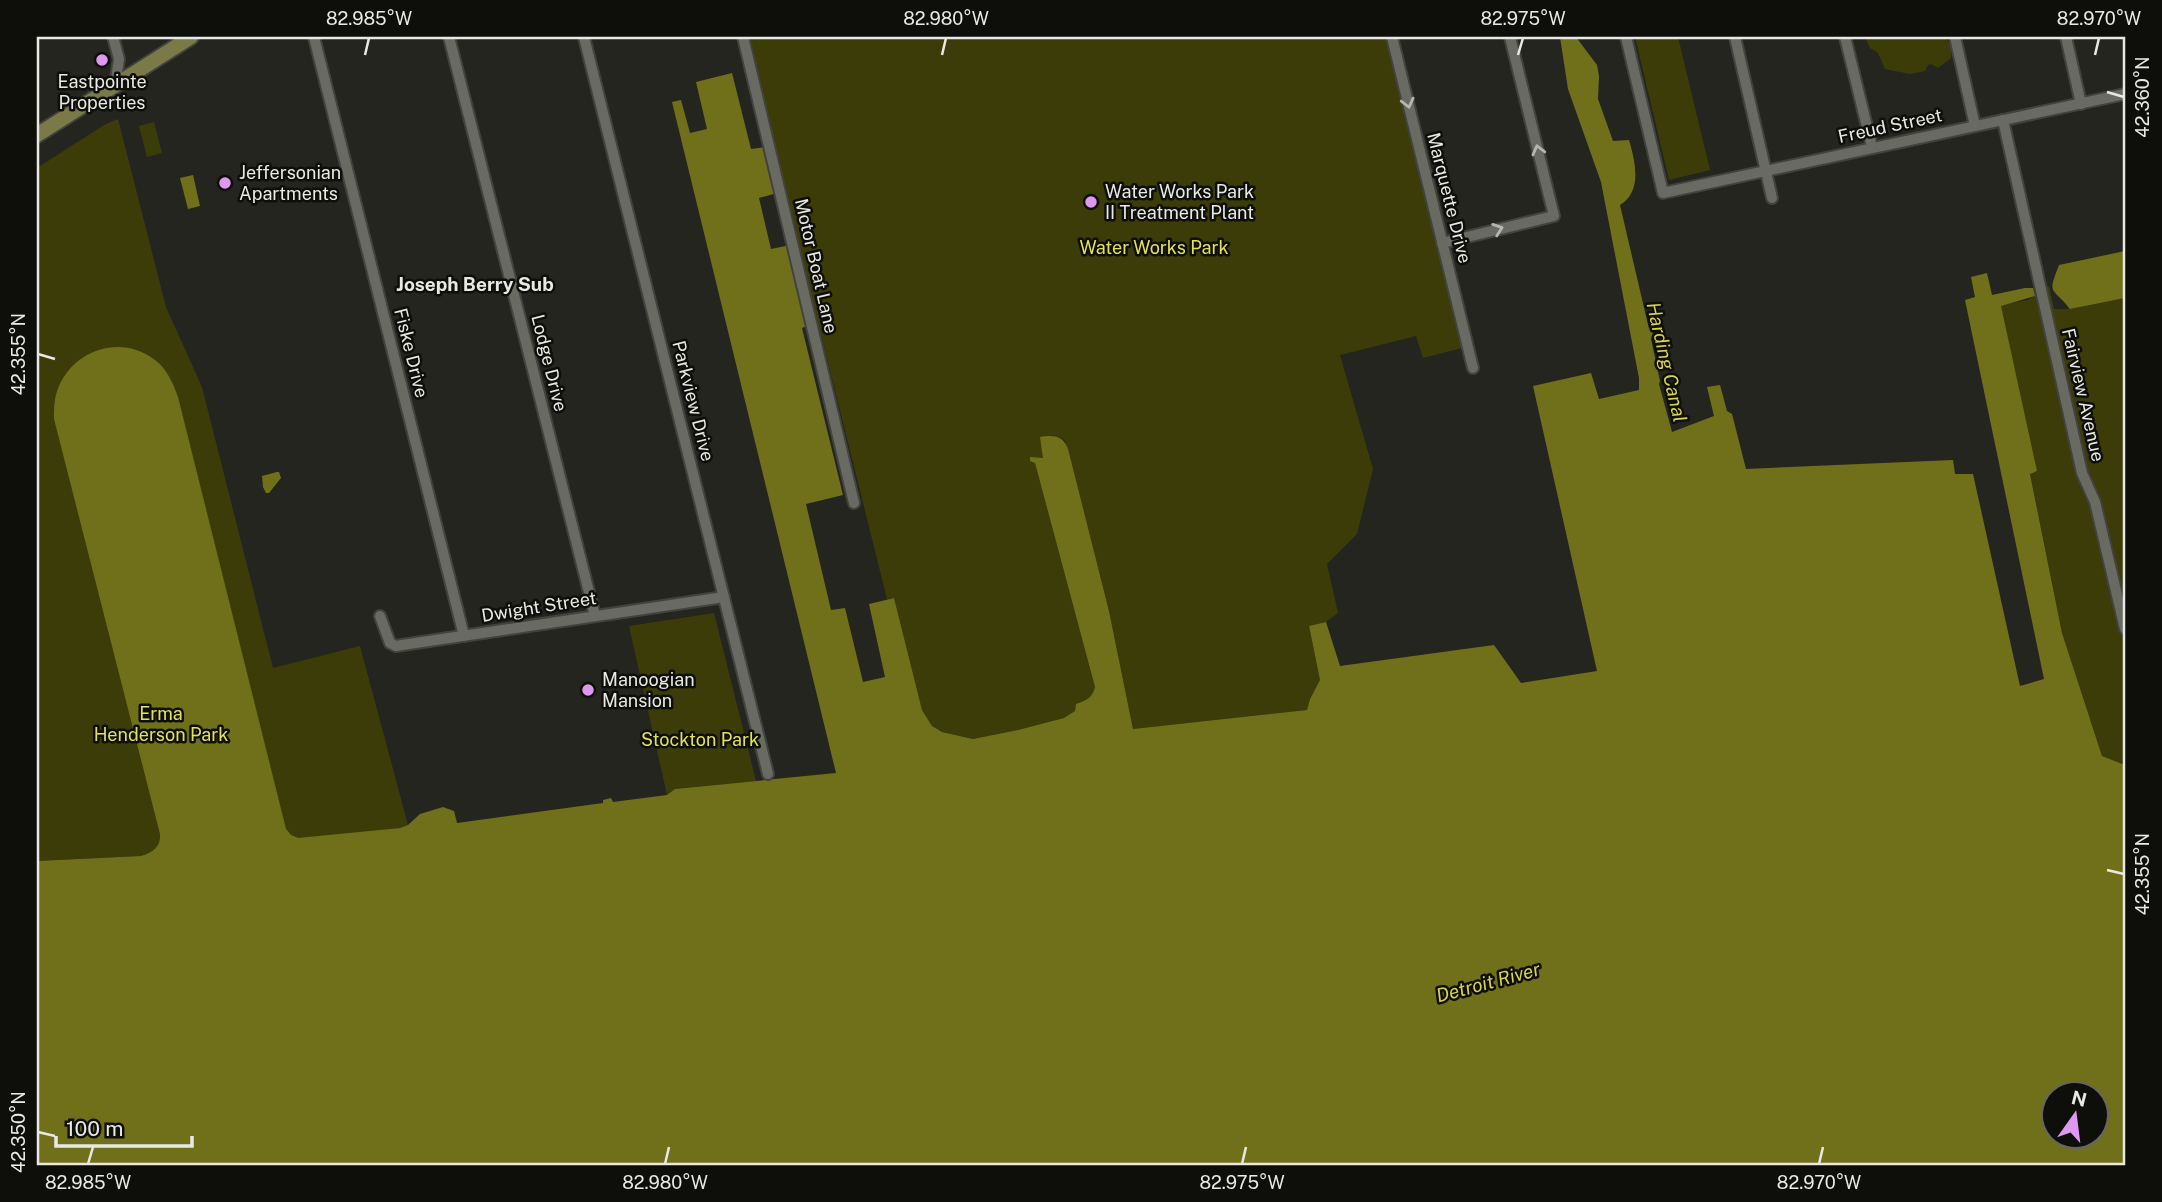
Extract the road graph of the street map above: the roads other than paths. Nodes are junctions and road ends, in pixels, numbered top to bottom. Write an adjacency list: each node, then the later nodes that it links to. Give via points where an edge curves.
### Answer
1 (113, 37): 14 (street, via 119,59)
2 (191, 37): 14 (main road)
3 (314, 37): 30 (street, Fiske Drive)
4 (449, 37): 28 (street, Lodge Drive)
5 (584, 37): 26 (street, Parkview Drive)
6 (743, 37): 25 (street, Motor Boat Lane)
7 (1392, 37): 23 (street, Marquette Drive, one-way to 23)
8 (1510, 37): 23 (street, one-way to 8, via 1554,216)
9 (1626, 37): 21 (street, Freud Street, via 1663,193)
10 (1735, 37): 21 (street)
11 (1845, 37): 20 (street)
12 (1955, 37): 18 (street)
13 (2066, 37): 16 (street)
14 (114, 85): 19 (main road)
15 (2125, 94): 16 (street, Freud Street)
16 (2081, 104): 17 (street, Freud Street)
17 (2003, 120): 18 (street, Freud Street); 29 (street, Fairview Avenue, via 2082,473 2095,502)
18 (1975, 126): 20 (street, Freud Street)
19 (37, 135)
20 (1871, 147): 21 (street, Freud Street)
21 (1766, 171): 22 (street)
22 (1772, 198)
23 (1442, 243): 24 (street, Marquette Drive)
24 (1473, 368)
25 (853, 503)
26 (724, 597): 28 (street, Dwight Street); 31 (street, Parkview Drive)
27 (380, 616): 30 (street, Dwight Street, via 386,638 396,646)
28 (595, 616): 30 (street, Dwight Street)
29 (2125, 629)
30 (464, 636)
31 (768, 774)

